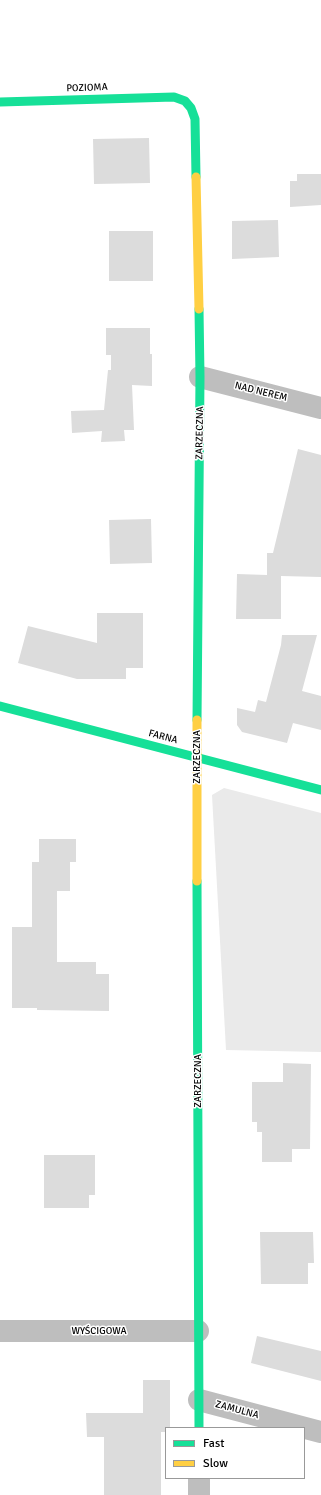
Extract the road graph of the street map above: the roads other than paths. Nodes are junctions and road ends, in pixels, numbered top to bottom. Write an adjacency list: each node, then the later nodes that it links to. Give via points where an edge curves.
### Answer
1 (174, 97): 2 (street, POZIOMA); 3 (street, ZARZECZNA, via 184,101 191,108 195,119)
2 (0, 102)
3 (200, 377): 4 (street, NAD NEREM); 6 (street, ZARZECZNA)
4 (321, 408)
5 (0, 706): 6 (street, FARNA)
6 (197, 758): 7 (street, FARNA); 9 (street, ZARZECZNA)
7 (321, 790)
8 (0, 1331): 9 (street, WYŚCIGOWA)
9 (198, 1331): 10 (street, ZARZECZNA)
10 (199, 1400): 11 (street, ZARZECZNA); 12 (street, ZAMULNA)
11 (199, 1427)
12 (302, 1427)
13 (305, 1428): 14 (street, ZAMULNA)
14 (321, 1432)
15 (199, 1479): 16 (street)
16 (199, 1495)

